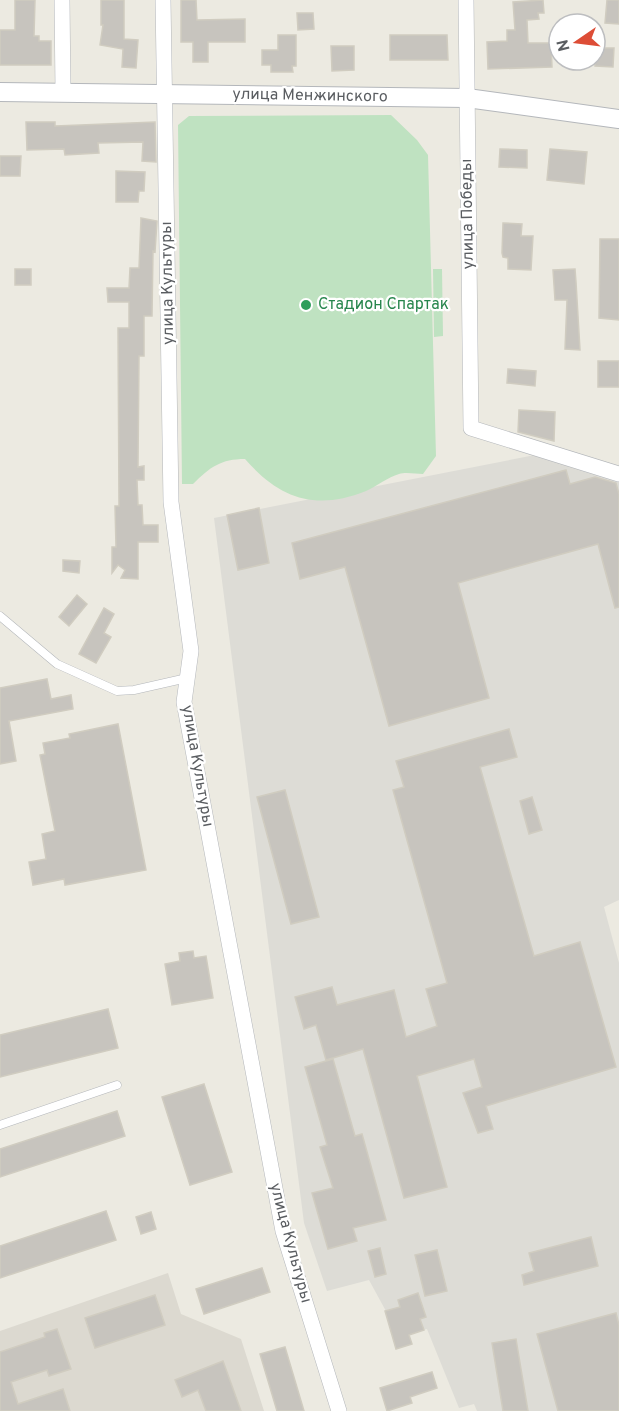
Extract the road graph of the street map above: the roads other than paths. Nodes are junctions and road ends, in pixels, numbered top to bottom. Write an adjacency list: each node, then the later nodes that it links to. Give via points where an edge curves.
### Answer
1 (62, 0): 5 (street)
2 (163, 0): 6 (street, улица Культуры)
3 (466, 0): 7 (street, улица Победы)
4 (0, 92): 5 (street, улица Менжинского)
5 (63, 92): 6 (street, улица Менжинского)
6 (165, 93): 7 (street, улица Менжинского); 11 (street, улица Культуры, via 171,502 191,651)
7 (467, 98): 8 (street, улица Менжинского); 9 (street, улица Победы, via 471,428)
8 (619, 119)
9 (619, 474)
10 (0, 616): 11 (lane, via 57,664 117,691)
11 (187, 678): 14 (street, улица Культуры, via 184,702 274,1190)
12 (117, 1085): 13 (lane)
13 (0, 1125)
14 (339, 1411)

